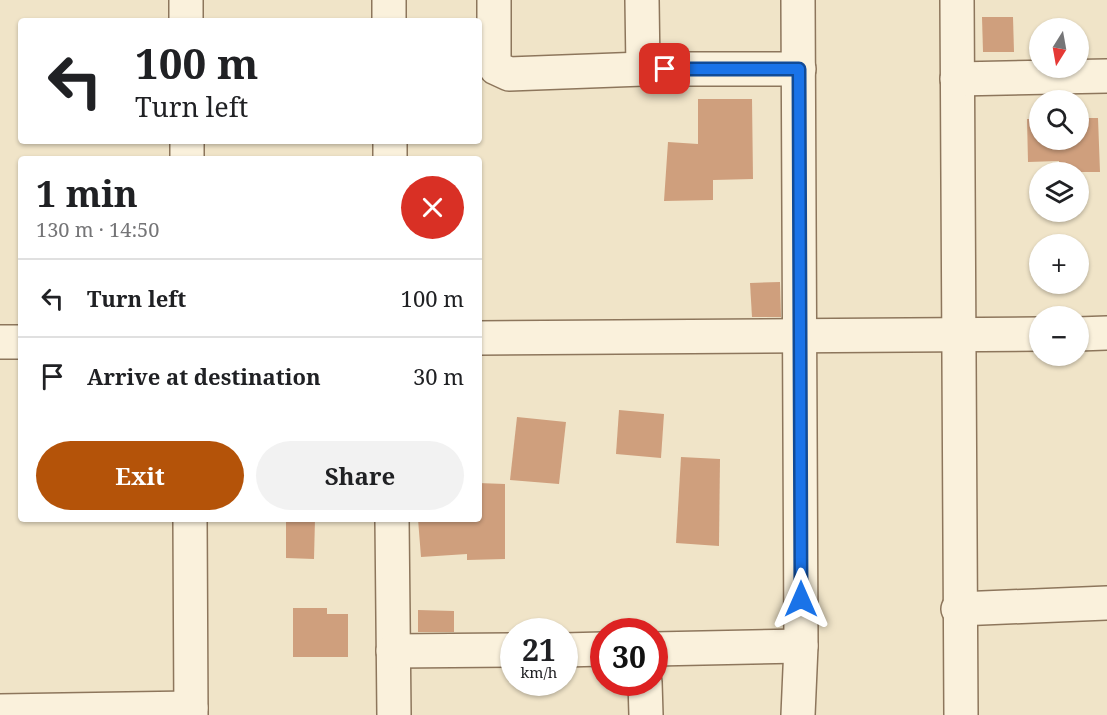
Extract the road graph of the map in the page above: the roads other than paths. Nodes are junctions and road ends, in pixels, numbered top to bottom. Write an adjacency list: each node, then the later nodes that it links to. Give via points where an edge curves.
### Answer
1 (186, 0): 7 (street)
2 (388, 0): 8 (street)
3 (494, 0): 9 (street, via 494,63 501,71 509,74)
4 (642, 0): 9 (street)
5 (798, 0): 10 (street)
6 (957, 0): 12 (street)
7 (186, 18)
8 (389, 18)
9 (643, 69): 10 (street)
10 (799, 69): 17 (street)
11 (1107, 76): 12 (street)
12 (957, 80): 16 (street)
13 (1107, 333): 15 (street)
14 (1029, 334): 16 (street)
15 (1089, 334)
16 (958, 336): 17 (street); 24 (street)
17 (799, 337): 18 (street); 25 (street)
18 (482, 338)
19 (0, 342): 20 (street)
20 (18, 342)
21 (190, 522): 31 (street)
22 (392, 522): 28 (street)
23 (1107, 603): 24 (street)
24 (958, 609): 35 (street)
25 (801, 646): 26 (street); 34 (street)
26 (668, 649)
27 (500, 650): 28 (street)
28 (393, 651): 32 (street)
29 (645, 696): 33 (street)
30 (0, 711): 31 (street)
31 (191, 711)
32 (394, 715)
33 (646, 715)
34 (798, 715)
35 (961, 715)

